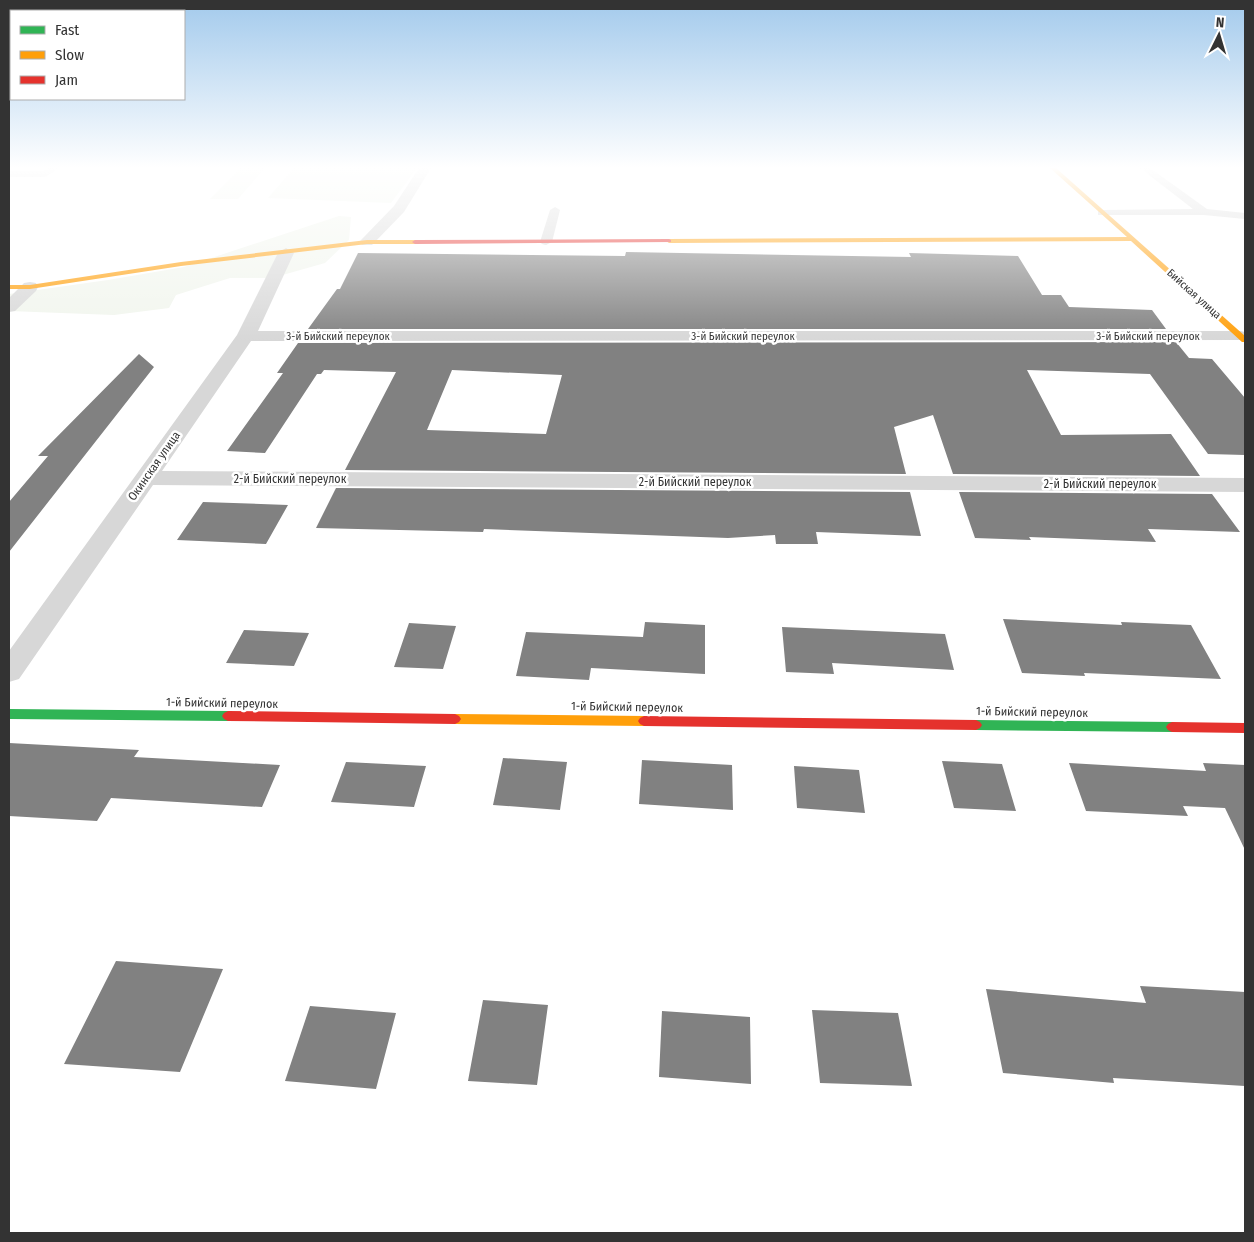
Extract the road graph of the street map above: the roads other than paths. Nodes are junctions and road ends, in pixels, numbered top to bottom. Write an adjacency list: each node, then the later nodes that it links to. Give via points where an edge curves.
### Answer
1 (383, 226): 5 (street)
2 (551, 226): 6 (lane)
3 (1116, 226): 4 (street, Бийская улица)
4 (1132, 240): 6 (street); 12 (street, Бийская улица)
5 (368, 242): 6 (street); 7 (street)
6 (546, 242)
7 (286, 253): 9 (street, via 180,264); 11 (street, Окинская улица)
8 (9, 287): 9 (street)
9 (30, 287): 10 (street)
10 (9, 307)
11 (246, 336): 12 (street, 3-й Бийский переулок); 13 (street, Окинская улица)
12 (1243, 338)
13 (145, 478): 14 (street, 2-й Бийский переулок); 15 (street, Окинская улица)
14 (1245, 485)
15 (9, 672)
16 (9, 714): 17 (street, 1-й Бийский переулок)
17 (1245, 728)

